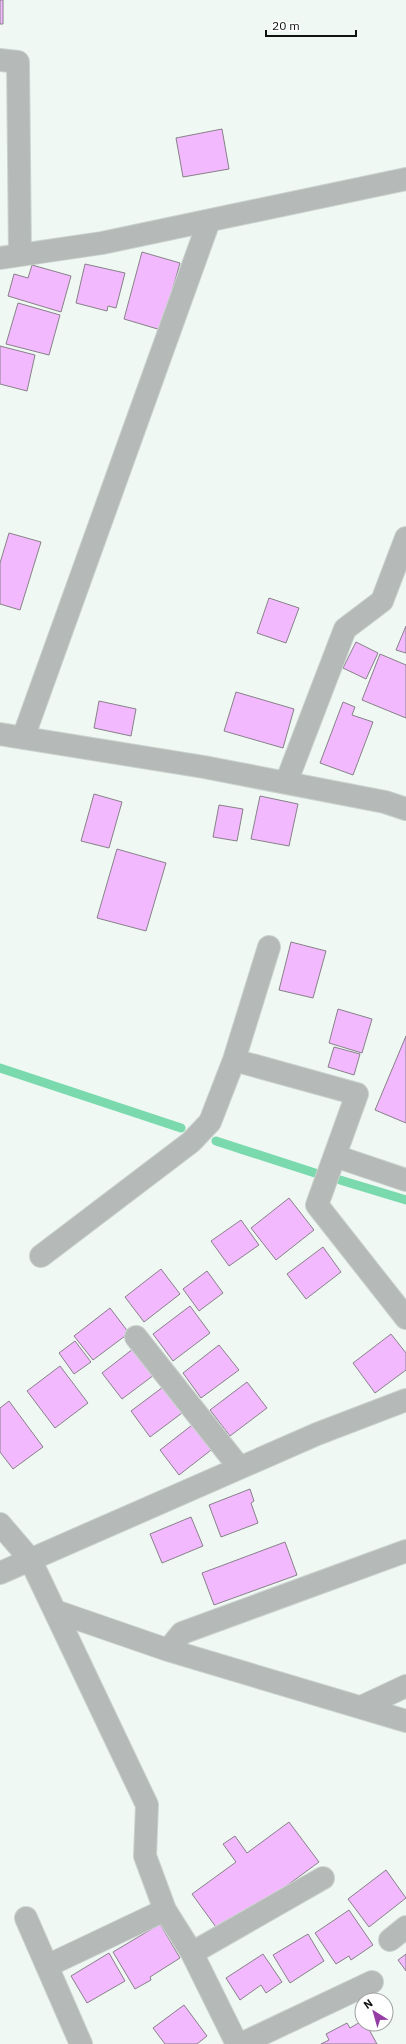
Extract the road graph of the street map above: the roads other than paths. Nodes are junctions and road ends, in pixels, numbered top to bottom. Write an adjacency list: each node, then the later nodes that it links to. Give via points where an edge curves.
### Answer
1 (0, 60): 4 (street, via 18,62)
2 (406, 179): 3 (street)
3 (209, 221): 4 (street, via 102,243); 7 (street)
4 (10, 256)
5 (406, 538): 8 (street, via 382,601 345,630)
6 (0, 734): 7 (street)
7 (23, 738): 8 (street)
8 (286, 783): 9 (street, via 385,802)
9 (406, 809)
10 (269, 947): 11 (street)
11 (234, 1060): 12 (street, via 357,1094); 14 (street, via 210,1122 191,1142)
12 (335, 1156): 13 (street); 15 (street, via 318,1205)
13 (405, 1177)
14 (41, 1256)
15 (406, 1318)
16 (136, 1337): 18 (street)
17 (406, 1400): 18 (street)
18 (239, 1467): 21 (street)
19 (0, 1524): 21 (street)
20 (406, 1551): 24 (street, via 182,1633)
21 (30, 1559): 22 (street); 23 (street)
22 (0, 1573)
23 (55, 1611): 24 (street); 29 (street, via 147,1805 145,1856)
24 (168, 1650): 26 (street)
25 (406, 1686): 26 (street)
26 (361, 1707): 27 (street)
27 (406, 1721)
28 (323, 1878): 31 (street)
29 (166, 1910): 31 (street); 32 (street)
30 (26, 1918): 32 (street)
31 (192, 1953): 35 (street)
32 (47, 1966): 34 (street)
33 (372, 1982): 36 (street)
34 (81, 2044)
35 (237, 2044)
36 (241, 2044)

